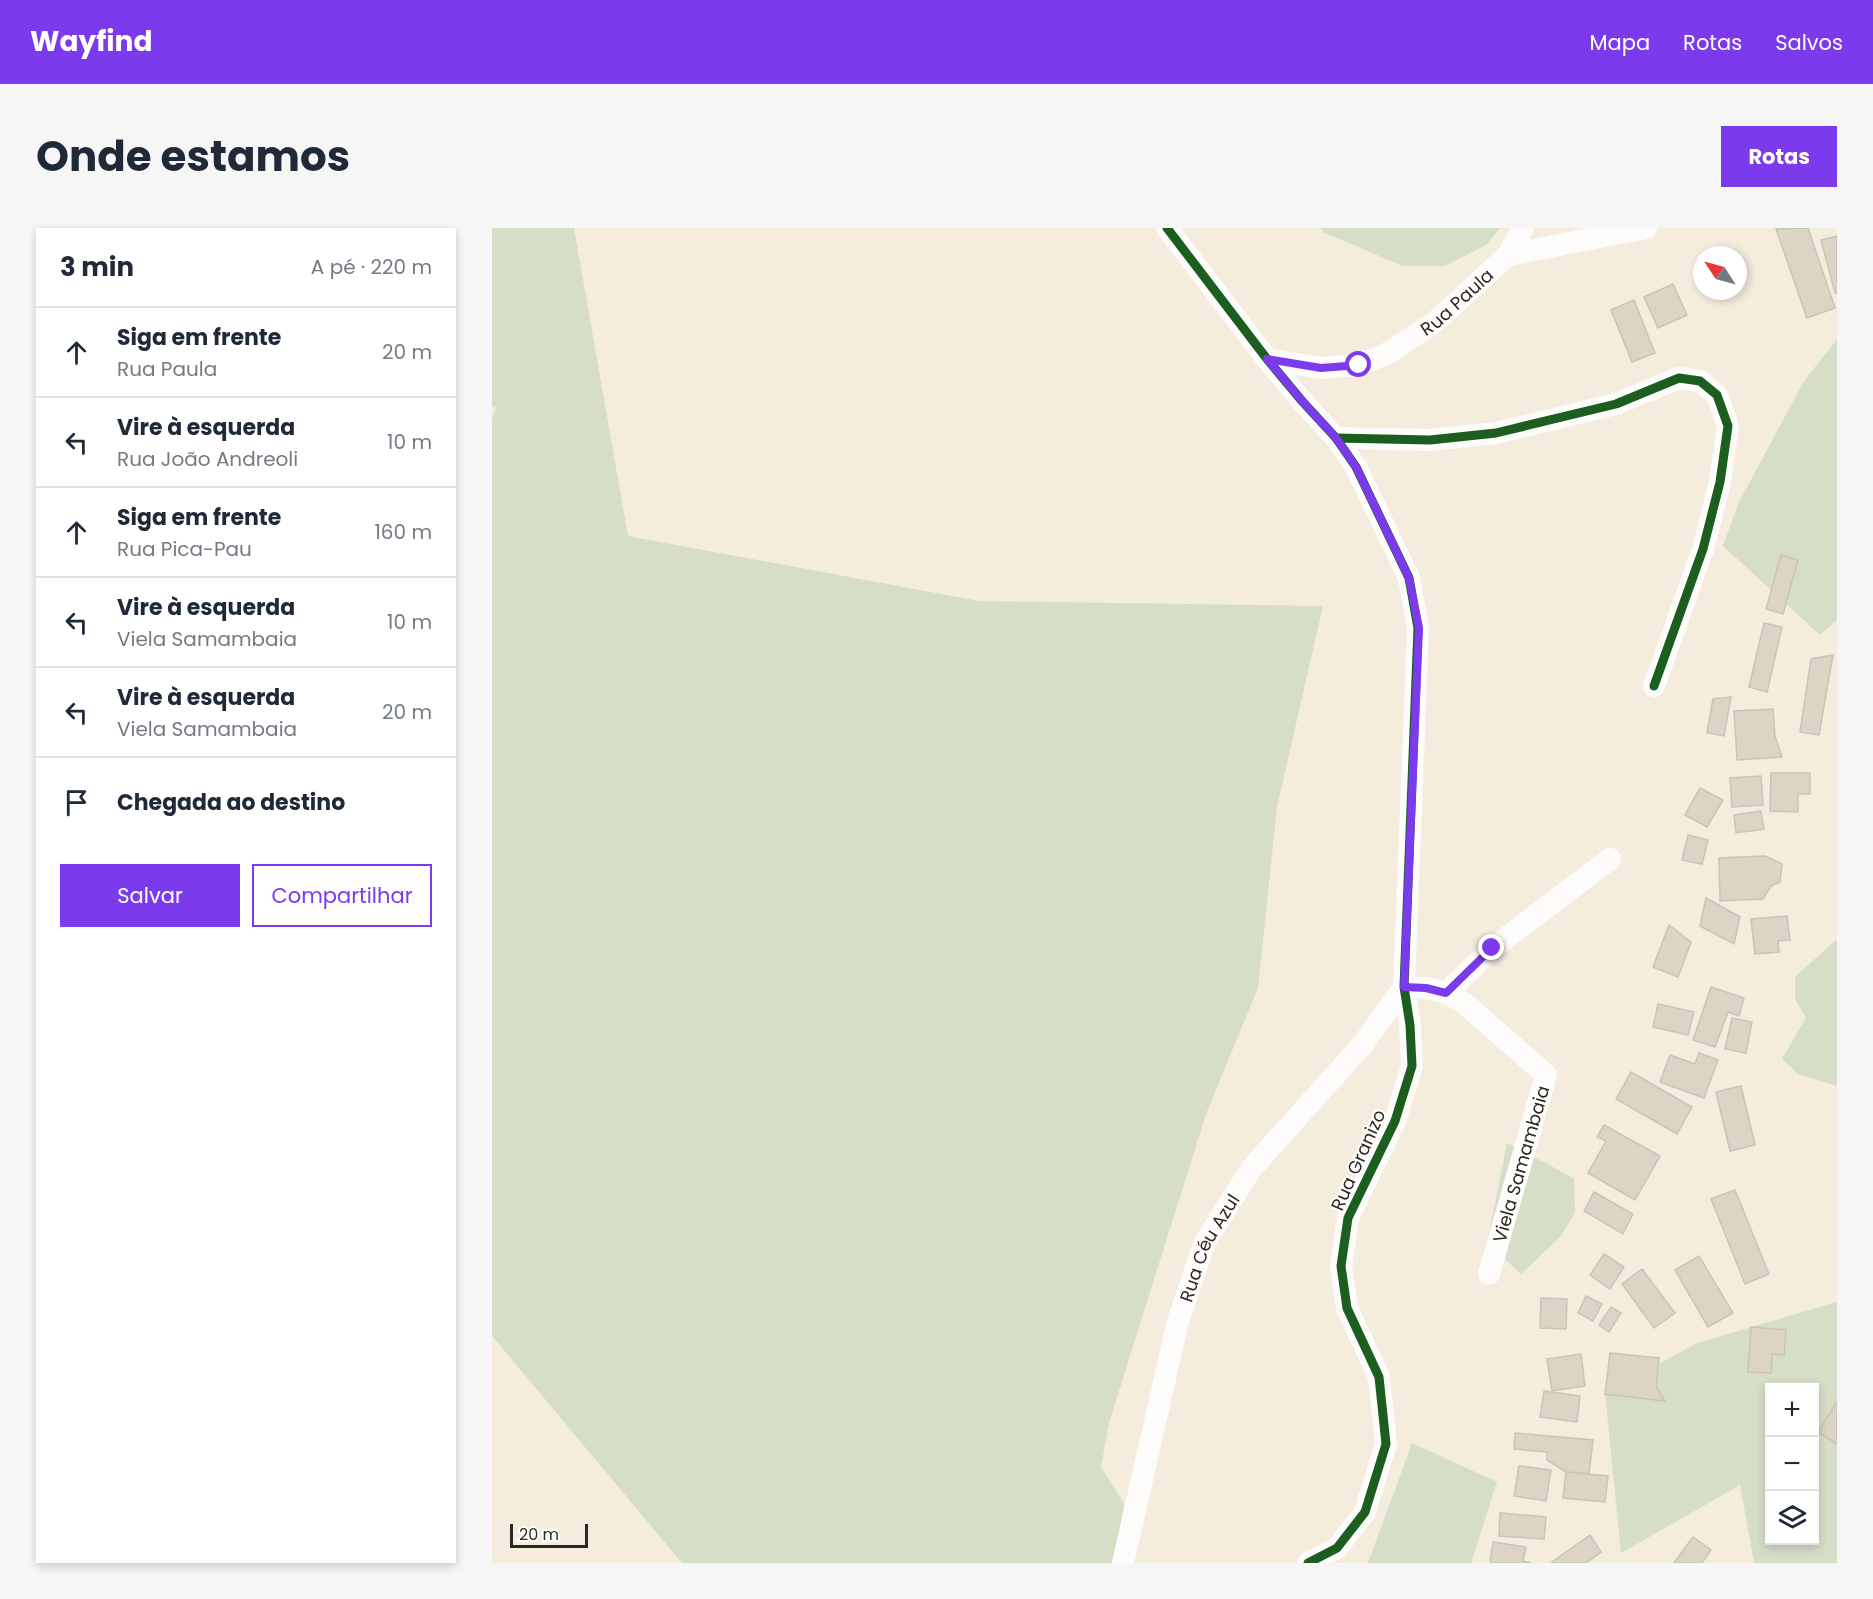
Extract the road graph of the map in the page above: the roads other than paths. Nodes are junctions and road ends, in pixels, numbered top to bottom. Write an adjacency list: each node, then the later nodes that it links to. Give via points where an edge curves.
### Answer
1 (1167, 228): 5 (street, Rua Granizo)
2 (1523, 228): 4 (street)
3 (1646, 228): 4 (street, Rua Paula)
4 (1508, 255): 5 (street, Rua Paula, via 1435,322 1388,353 1359,365 1321,368)
5 (1267, 359): 6 (street, Rua Granizo)
6 (1336, 438): 7 (street, via 1430,440 1496,433 1616,404 1679,378 1700,381 1717,395 1728,426 1720,482 1703,549); 9 (street, Rua Granizo, via 1356,467 1409,578 1419,628)
7 (1654, 686)
8 (1610, 859): 10 (street, via 1492,948)
9 (1404, 987): 10 (street, Viela Samambaia); 12 (street, Rua Céu Azul, via 1363,1044 1251,1169 1204,1244 1178,1321); 13 (street, Rua Granizo, via 1412,1066 1395,1121 1348,1218 1341,1266 1347,1308 1379,1377 1386,1444 1365,1512 1337,1548)
10 (1446, 993): 11 (street, Viela Samambaia, via 1464,1003 1546,1075)
11 (1489, 1274)
12 (1123, 1563)
13 (1308, 1563)

